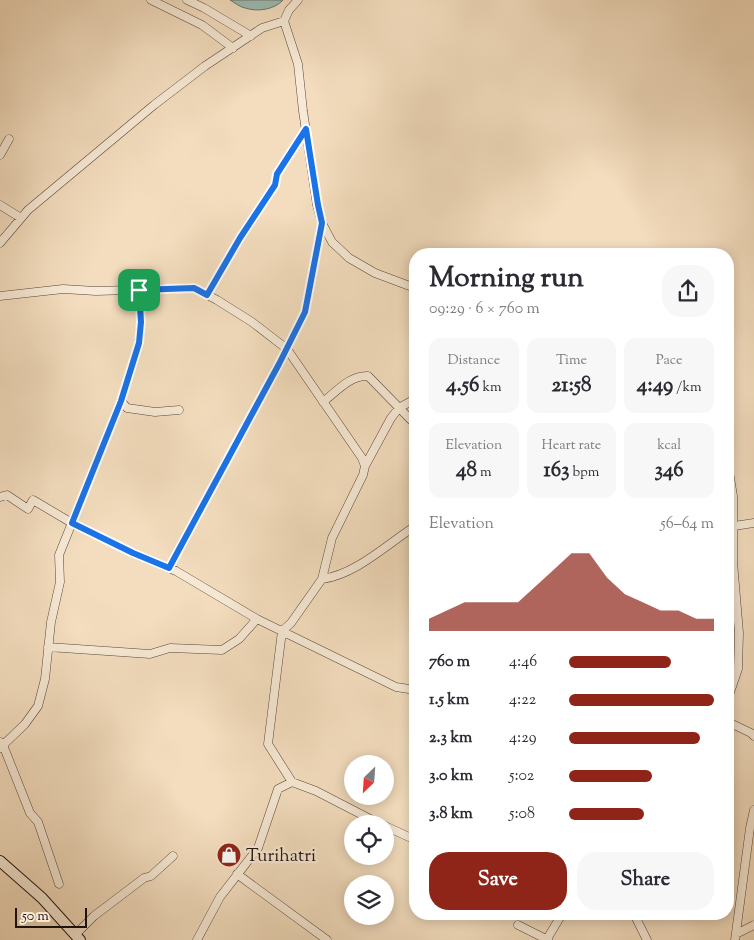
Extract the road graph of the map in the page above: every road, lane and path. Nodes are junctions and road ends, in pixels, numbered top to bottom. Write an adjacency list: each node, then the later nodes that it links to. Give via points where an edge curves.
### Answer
1 (151, 0): 6 (street, via 202,25)
2 (187, 0): 5 (street)
3 (298, 0): 4 (street)
4 (284, 21): 5 (street, via 262,28); 7 (street, via 298,64)
5 (251, 36): 6 (street)
6 (233, 48): 11 (street, via 154,105)
7 (306, 129): 12 (street); 16 (street)
8 (9, 139): 9 (street)
9 (0, 155)
10 (0, 205): 11 (street)
11 (21, 218): 13 (street)
12 (322, 223): 14 (street, via 332,242 349,258 375,273); 18 (street, via 305,312)
13 (0, 243)
14 (409, 286)
15 (139, 290): 16 (street, via 194,288); 17 (street, via 63,289); 19 (street, via 139,343)
16 (207, 295): 18 (street, via 252,322)
17 (0, 296)
18 (286, 349): 20 (street); 31 (street)
19 (121, 401): 23 (street, via 127,408 155,412); 27 (street)
20 (323, 402): 22 (street, via 352,379 368,376); 25 (street)
21 (409, 403): 22 (street)
22 (400, 408): 24 (street); 25 (street, via 391,418)
23 (178, 410)
24 (409, 418)
25 (365, 466): 33 (street, via 332,538)
26 (0, 497): 27 (street, via 6,495 28,509 33,500)
27 (72, 523): 31 (street); 38 (street, via 59,555 60,582)
28 (754, 523): 30 (street)
29 (409, 530): 33 (street, via 349,572)
30 (734, 530)
31 (169, 568): 36 (street)
32 (734, 575): 35 (street)
33 (322, 579): 37 (street)
34 (734, 614): 35 (street)
35 (737, 614): 39 (street, via 738,669)
36 (258, 619): 37 (street); 38 (street, via 239,639 222,650 170,648 150,654)
37 (282, 631): 40 (street, via 396,687); 44 (street, via 268,744)
38 (48, 647): 43 (street, via 38,706 25,724)
39 (734, 681)
40 (409, 689)
41 (734, 725): 42 (street)
42 (754, 736)
43 (1, 745): 53 (street, via 30,813 38,822)
44 (292, 782): 46 (street, via 316,790); 52 (street, via 278,788 258,848)
45 (754, 810): 50 (street)
46 (363, 815)
47 (394, 830): 48 (street)
48 (409, 837)
49 (173, 856): 58 (street, via 151,876 94,916)
50 (750, 860): 59 (street)
51 (0, 861): 58 (street, via 42,898)
52 (237, 874): 61 (street, via 220,897); 62 (street)
53 (58, 884)
54 (559, 920): 60 (street)
55 (637, 920): 63 (street)
56 (518, 925): 60 (street)
57 (754, 925): 59 (street)
58 (77, 937)
59 (736, 937)
60 (548, 939)
61 (197, 940)
62 (327, 940)
63 (647, 940)

